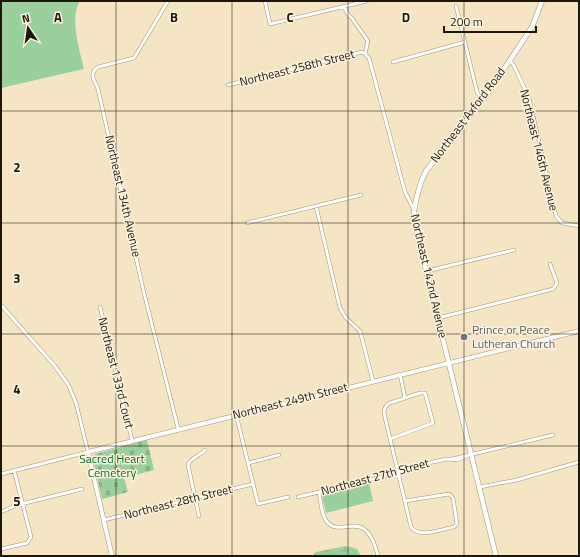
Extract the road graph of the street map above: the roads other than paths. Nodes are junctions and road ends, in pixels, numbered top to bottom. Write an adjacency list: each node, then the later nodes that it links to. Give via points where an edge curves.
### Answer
1 (168, 1): 30 (street, Northeast 134th Avenue, via 134,58 98,67 92,76 99,93 144,293)
2 (265, 1): 6 (street, via 270,24)
3 (367, 1): 6 (street)
4 (542, 1): 9 (main road, Northeast Axford Road, via 532,27)
5 (456, 6): 7 (street)
6 (344, 7): 8 (street, Northeast 142nd Avenue, via 368,42)
7 (465, 42): 10 (street); 12 (street, via 477,92)
8 (365, 54): 11 (street, Northeast 258th Street, via 362,52); 15 (street, Northeast 142nd Avenue, via 369,58 405,192)
9 (510, 60): 12 (main road, Northeast Axford Road); 17 (street, Northeast 146th Avenue, via 529,98 556,216 562,223)
10 (393, 62)
11 (228, 85)
12 (482, 100): 15 (main road, Northeast Axford Road, via 430,165 417,193)
13 (361, 195): 14 (street)
14 (316, 206): 16 (street); 27 (street, via 340,308 346,318 360,330)
15 (414, 211): 20 (main road, Northeast 142nd Avenue)
16 (248, 223)
17 (579, 226)
18 (514, 250): 20 (street)
19 (550, 264): 23 (street, via 557,283 554,289)
20 (427, 272): 23 (main road, Northeast 142nd Avenue)
21 (1, 305): 35 (street, via 68,384 76,403)
22 (100, 307): 33 (street, Northeast 133rd Court)
23 (438, 318): 25 (main road, Northeast 142nd Avenue)
24 (579, 331): 25 (street, Northeast 249th Street)
25 (449, 363): 26 (street, Northeast 249th Street); 36 (main road, Northeast 142nd Avenue)
26 (400, 374): 27 (street, Northeast 249th Street); 28 (street)
27 (372, 381): 29 (street, Northeast 249th Street)
28 (405, 398): 32 (street, via 388,404 385,408); 32 (street, via 423,393 427,396 433,423)
29 (236, 414): 30 (street, Northeast 249th Street); 39 (street)
30 (178, 428): 33 (street, Northeast 249th Street)
31 (553, 435): 36 (street, Northeast 27th Street)
32 (390, 439): 41 (street)
33 (132, 440): 35 (street, Northeast 249th Street)
34 (205, 450): 49 (street, via 188,464)
35 (88, 452): 40 (street, Northeast 249th Street); 54 (street)
36 (471, 454): 41 (street, Northeast 27th Street, via 418,465); 44 (main road, Northeast 142nd Avenue)
37 (279, 455): 39 (street)
38 (579, 462): 44 (street, via 517,480)
39 (248, 463): 43 (street)
40 (14, 470): 42 (street, Northeast 249th Street); 51 (street)
41 (398, 473): 46 (street, Northeast 27th Street); 50 (street)
42 (1, 474)
43 (253, 484): 47 (street, via 258,504); 49 (street, Northeast 28th Street)
44 (480, 487): 58 (main road, Northeast 142nd Avenue)
45 (82, 489): 51 (street)
46 (319, 493): 48 (street, Northeast 27th Street); 57 (street, via 328,522 335,526 363,528 374,540)
47 (288, 496)
48 (298, 497)
49 (195, 498): 53 (street); 54 (street, Northeast 28th Street)
50 (405, 501): 50 (street, via 411,527 416,532 454,527 457,524 451,495 445,493)
51 (22, 504): 52 (street); 55 (street, via 30,541)
52 (1, 512)
53 (199, 516)
54 (104, 520): 56 (street)
55 (1, 549)
56 (112, 556)
57 (378, 556)
58 (496, 556)

